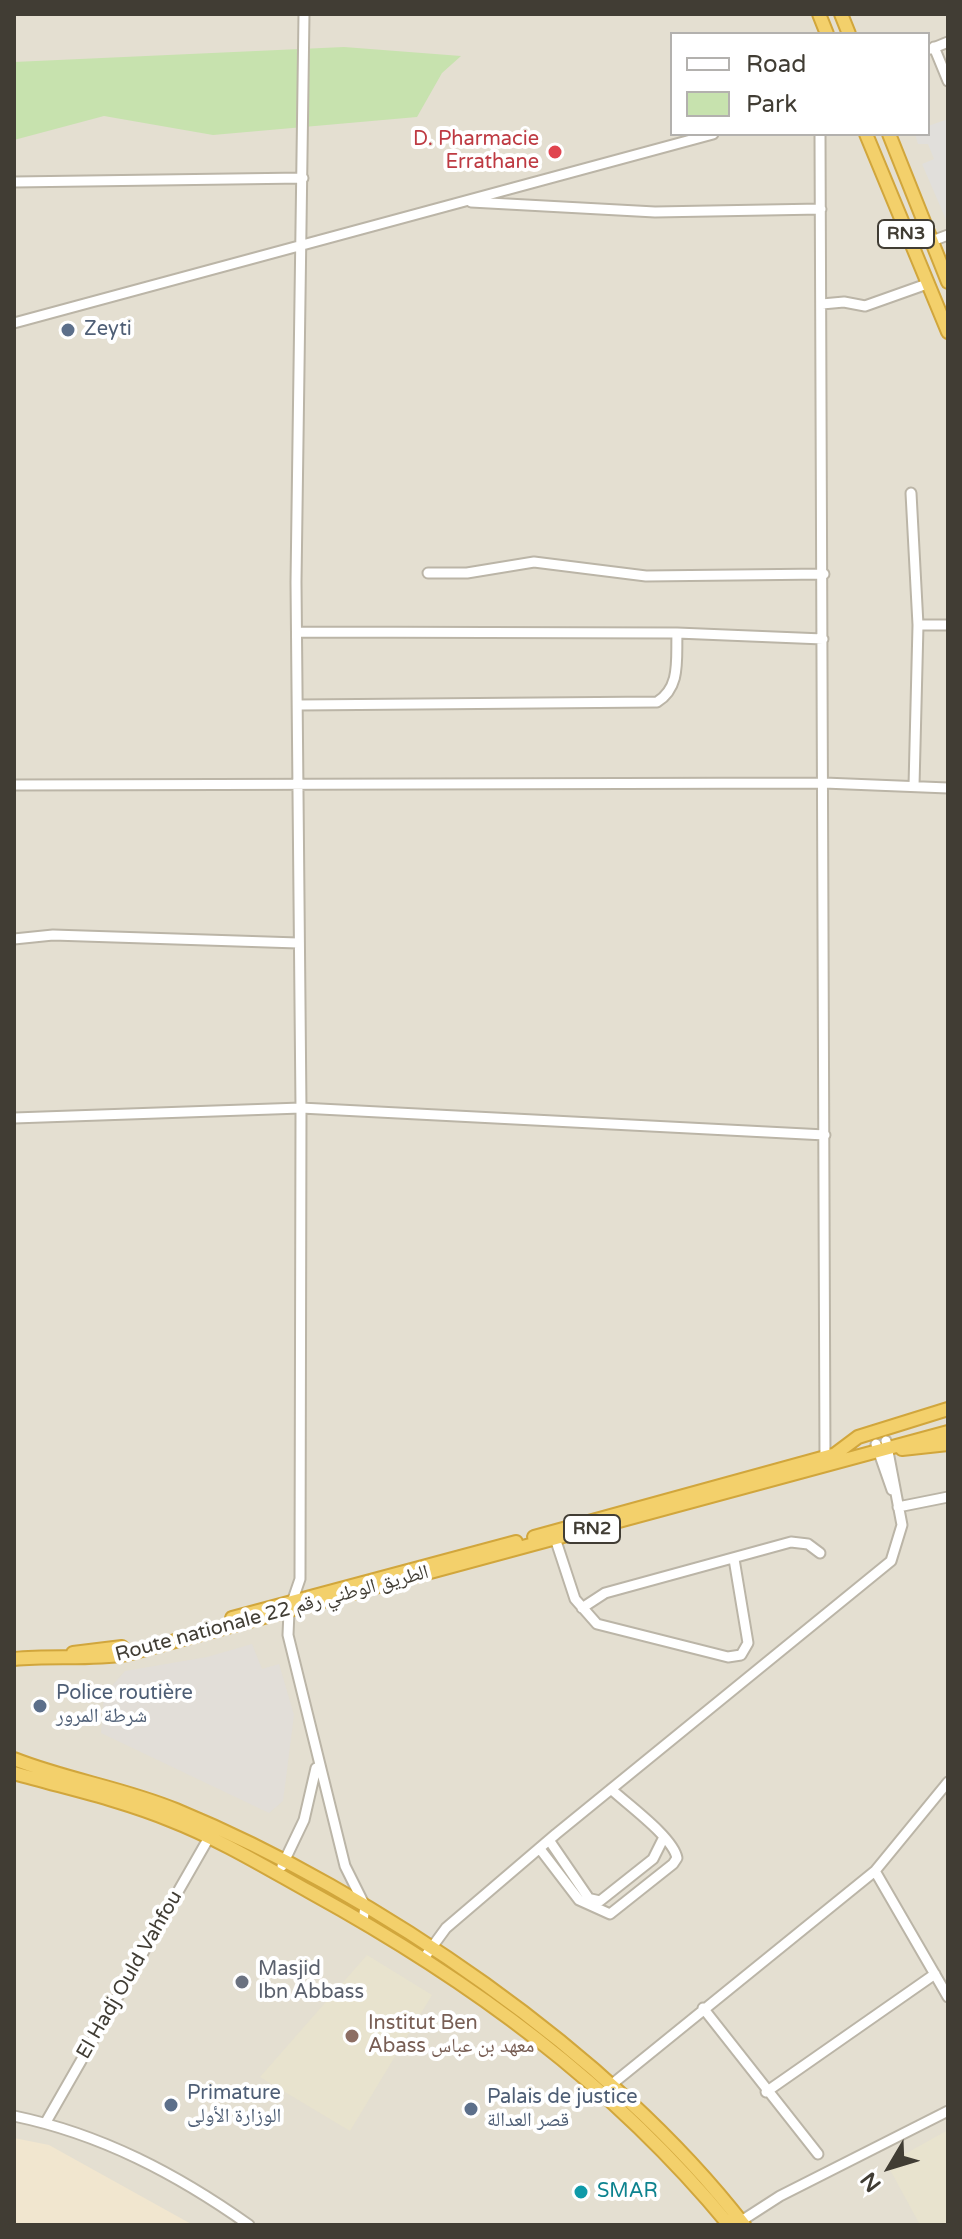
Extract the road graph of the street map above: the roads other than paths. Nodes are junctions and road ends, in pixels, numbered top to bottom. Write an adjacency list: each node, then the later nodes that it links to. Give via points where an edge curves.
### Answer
1 (304, 14): 9 (street)
2 (948, 42): 3 (street)
3 (931, 49): 4 (street)
4 (948, 81)
5 (706, 136): 11 (street)
6 (820, 136): 12 (street)
7 (867, 136): 17 (highway, RN3)
8 (890, 136): 14 (highway, RN3)
9 (303, 178): 10 (street); 15 (street)
10 (14, 182)
11 (464, 202): 12 (street, via 655,212); 15 (street)
12 (821, 209): 18 (street)
13 (948, 235): 14 (street)
14 (932, 241): 16 (highway, RN3)
15 (301, 245): 19 (street); 26 (street)
16 (948, 282)
17 (927, 284): 18 (street, via 865,306); 20 (highway, RN3)
18 (822, 304): 23 (street)
19 (14, 323)
20 (948, 332)
21 (911, 493): 24 (street)
22 (428, 573): 23 (street, via 467,573 534,562 646,576)
23 (824, 574): 28 (street)
24 (918, 625): 25 (street); 33 (street)
25 (948, 625)
26 (298, 632): 27 (street); 29 (street)
27 (677, 633): 28 (street); 29 (street, via 674,686 657,702)
28 (823, 639): 30 (street)
29 (299, 705): 32 (street)
30 (824, 783): 32 (street); 33 (street); 39 (street)
31 (14, 785): 32 (street)
32 (300, 786): 36 (street)
33 (914, 786): 34 (street)
34 (948, 788)
35 (14, 939): 36 (street, via 53,935)
36 (298, 943): 37 (street)
37 (301, 1108): 38 (street); 39 (street); 51 (street)
38 (14, 1118)
39 (825, 1135): 45 (street)
40 (948, 1409): 45 (highway, via 858,1437)
41 (948, 1424): 44 (highway, Route nationale 22 الطريق الوطني رقم / RN2)
42 (948, 1432): 44 (highway, Route nationale 22 الطريق الوطني رقم / RN2)
43 (948, 1444): 44 (highway, via 915,1450)
44 (885, 1446): 45 (highway, Route nationale 22 الطريق الوطني رقم / RN2); 47 (street); 48 (highway, Route nationale 22 الطريق الوطني رقم / RN2)
45 (830, 1456): 48 (highway, Route nationale 22 الطريق الوطني رقم / RN2)
46 (948, 1497): 47 (street)
47 (898, 1504): 62 (street, via 901,1535 891,1561)
48 (554, 1536): 51 (highway, Route nationale 22 الطريق الوطني رقم / RN2); 52 (street); 53 (highway, Route nationale 22 الطريق الوطني رقم / RN2)
49 (820, 1553): 50 (street, via 808,1544 791,1542)
50 (734, 1559): 52 (street, via 605,1593); 52 (street, via 748,1633 741,1655 728,1657 610,1629)
51 (296, 1599): 53 (street); 55 (highway, Route nationale 22 الطريق الوطني رقم / RN2, via 147,1642)
52 (582, 1608)
53 (289, 1611): 55 (highway, Route nationale 22 الطريق الوطني رقم / RN2, via 127,1654); 59 (street, via 290,1647)
54 (14, 1652): 56 (highway, RN2)
55 (62, 1656): 56 (highway, RN2)
56 (37, 1657): 57 (highway, RN2)
57 (14, 1662)
58 (14, 1756): 63 (highway, via 29,1765 112,1787)
59 (317, 1760): 67 (street, via 310,1800); 70 (street, via 345,1866)
60 (14, 1773): 63 (highway)
61 (948, 1782): 68 (street)
62 (611, 1789): 64 (street); 65 (street)
63 (211, 1832): 67 (highway); 81 (street, El Hadj Ould Vahfou)
64 (664, 1837): 69 (street, via 653,1859 600,1901); 71 (street, via 676,1851 673,1864 610,1914)
65 (549, 1840): 66 (street); 69 (street)
66 (540, 1849): 71 (street, via 579,1900); 73 (street, via 446,1928)
67 (281, 1869): 70 (highway); 72 (highway)
68 (875, 1871): 74 (street); 76 (street)
69 (591, 1899): 71 (street)
70 (365, 1906): 72 (street); 73 (highway)
71 (595, 1910)
72 (363, 1921): 73 (highway)
73 (428, 1953): 77 (highway, via 515,2007); 83 (highway, via 602,2093)
74 (935, 1974): 75 (street); 78 (street)
75 (948, 1997)
76 (703, 2008): 77 (street); 78 (street)
77 (611, 2085): 83 (highway, via 677,2149)
78 (766, 2092): 82 (street)
79 (948, 2111): 83 (street, via 780,2196)
80 (14, 2116): 81 (street)
81 (46, 2122): 84 (street, via 153,2164)
82 (818, 2154)
83 (737, 2224)
84 (249, 2225)

